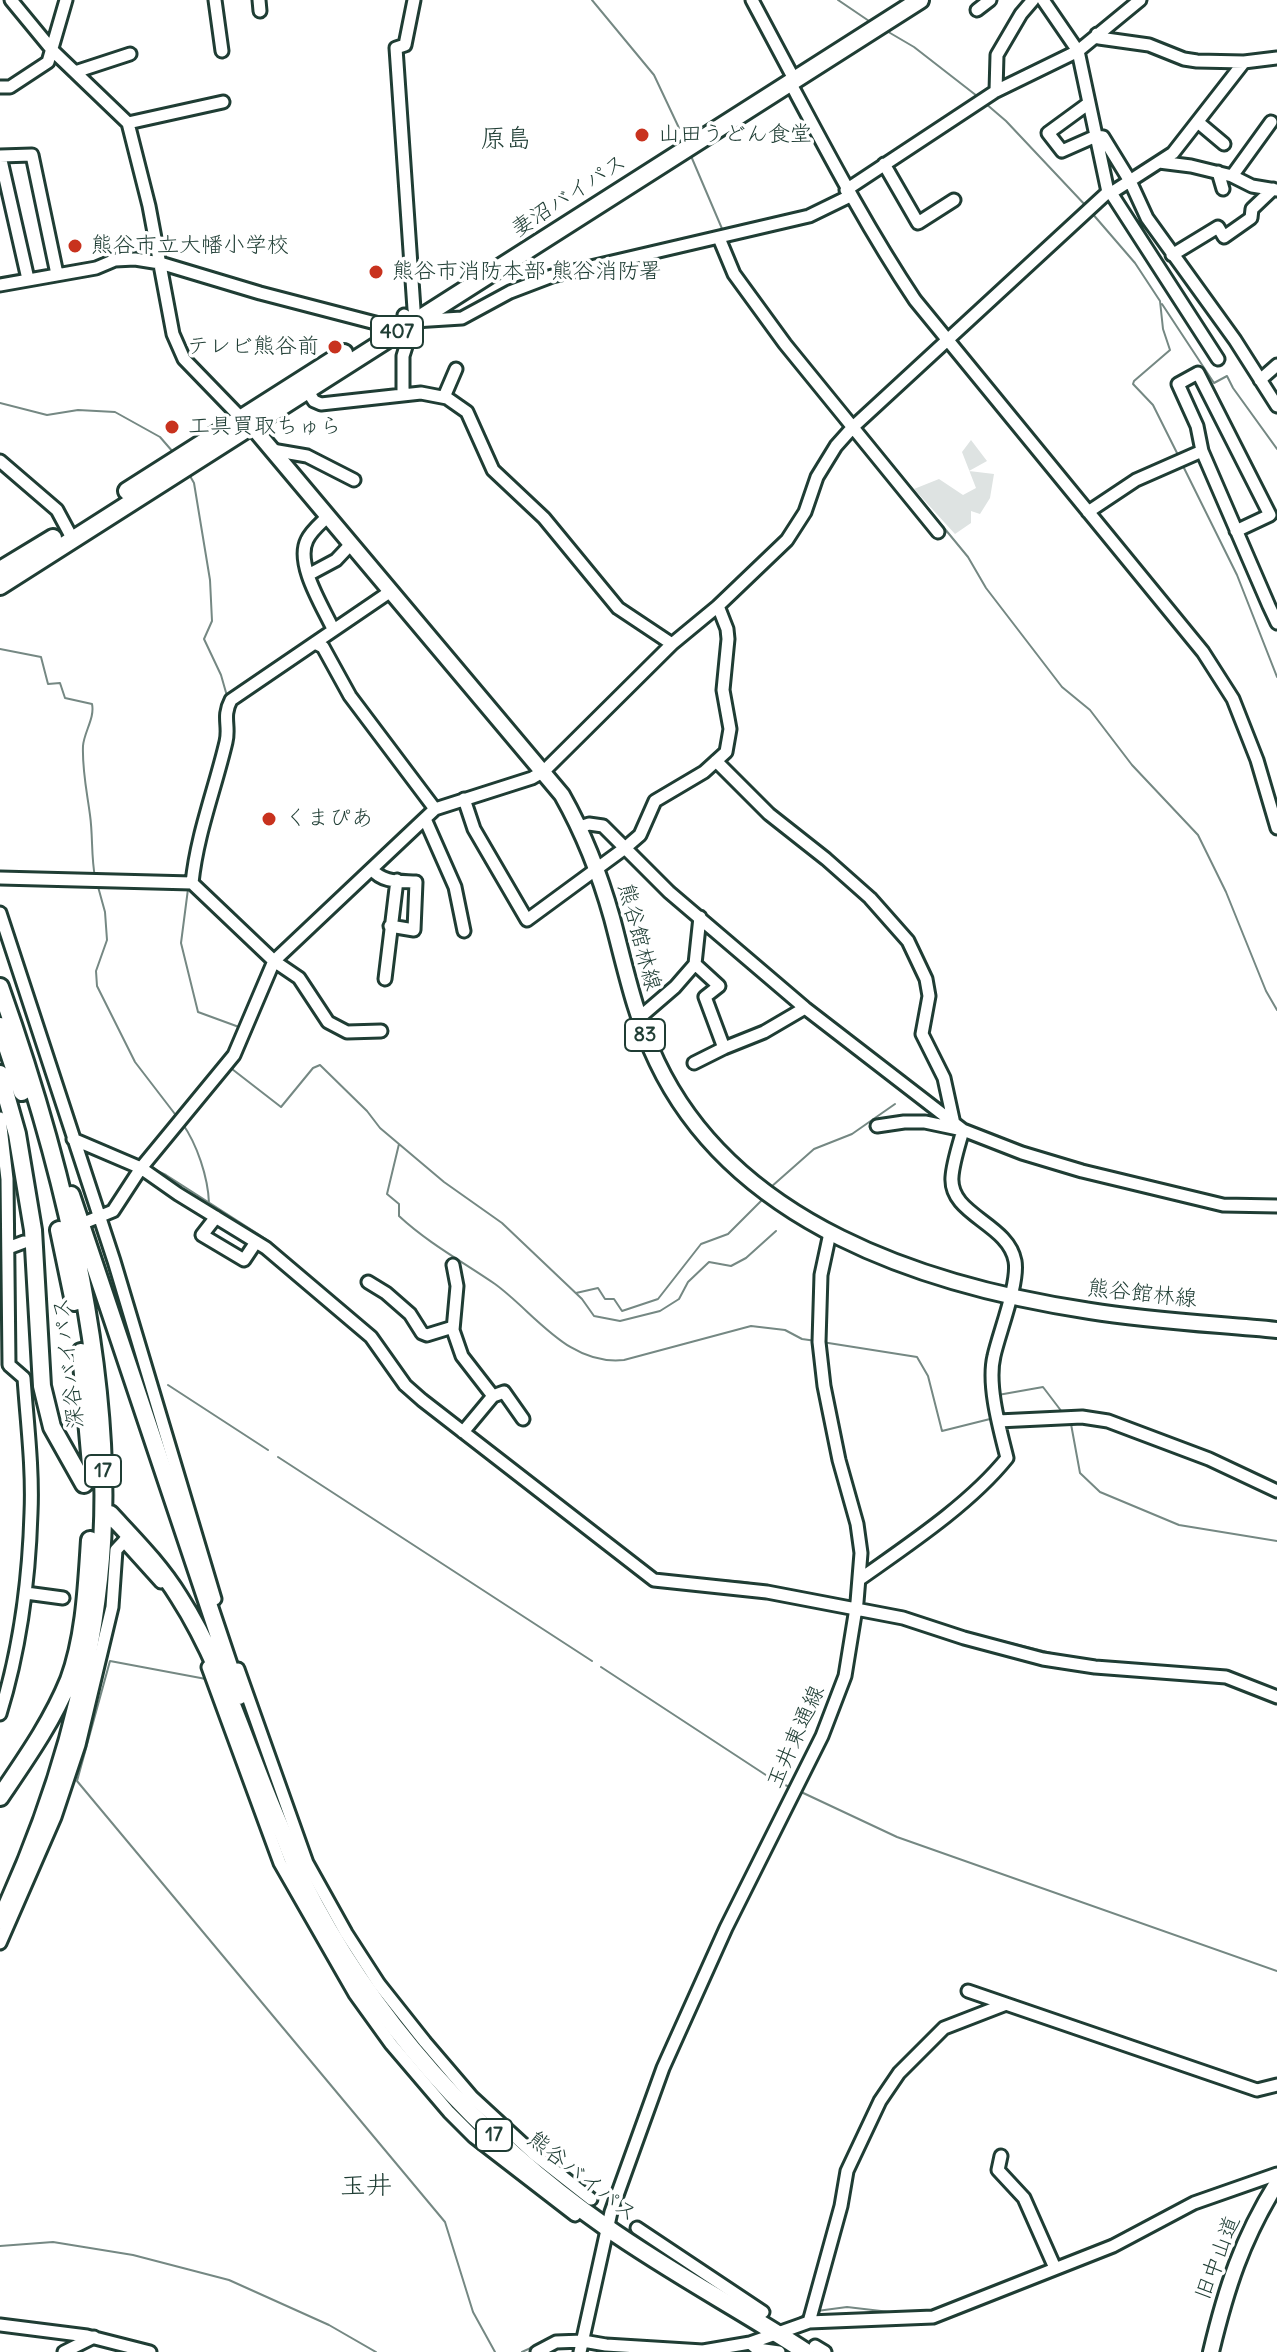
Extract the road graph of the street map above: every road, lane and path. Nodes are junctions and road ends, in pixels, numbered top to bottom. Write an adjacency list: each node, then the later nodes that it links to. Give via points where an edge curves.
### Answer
1 (11, 0): 15 (street)
2 (66, 0): 15 (street)
3 (215, 0): 16 (street)
4 (414, 0): 49 (street, via 405,45 396,48)
5 (752, 0): 22 (street)
6 (900, 0): 13 (highway, 妻沼バイパス / 407)
7 (920, 0): 13 (highway, 妻沼バイパス / 407)
8 (990, 0): 12 (street)
9 (1033, 0): 24 (street, via 997,55)
10 (1043, 0): 17 (street)
11 (1140, 0): 14 (street)
12 (977, 10)
13 (884, 16): 22 (highway, 妻沼バイパス / 407)
14 (1097, 34): 17 (street); 20 (street, via 1184,59)
15 (53, 51): 21 (street); 23 (street, via 48,62 10,87)
16 (222, 51)
17 (1078, 51): 24 (street); 26 (street)
18 (130, 54): 21 (street)
19 (1277, 58): 20 (street)
20 (1244, 62): 29 (street)
21 (75, 72): 28 (street)
22 (792, 74): 41 (street, via 792,86); 49 (highway, 妻沼バイパス / 407)
23 (0, 87)
24 (986, 97): 34 (street)
25 (223, 102): 28 (street)
26 (1089, 103): 30 (street); 30 (street, via 1048,133 1062,151)
27 (1271, 122): 36 (street)
28 (128, 123): 45 (street)
29 (1199, 123): 31 (street); 33 (street)
30 (1096, 136): 37 (street, via 1103,137); 40 (street)
31 (1224, 144)
32 (0, 156): 46 (street, via 32,155); 47 (street)
33 (1159, 162): 35 (street); 37 (street)
34 (884, 164): 41 (street); 42 (street, via 918,223)
35 (1218, 172): 36 (street); 38 (street)
36 (1232, 176): 39 (street)
37 (1130, 181): 40 (street); 44 (street)
38 (1223, 189)
39 (1275, 190): 44 (street, via 1252,209 1251,218 1224,237 1218,227)
40 (1110, 192): 51 (street); 52 (street, via 1216,361)
41 (848, 193): 43 (street, via 809,216); 51 (street, via 882,252)
42 (954, 200)
43 (723, 238): 49 (street, via 552,276 462,318 431,322); 61 (street, via 734,274)
44 (1172, 255): 52 (street)
45 (160, 263): 46 (street, via 115,260); 50 (street); 60 (street, via 173,334 184,359)
46 (57, 274): 47 (street)
47 (28, 279): 48 (street)
48 (0, 285)
49 (411, 315): 50 (highway, 妻沼バイパス / 407); 56 (highway, 妻沼バイパス / 407); 57 (street)
50 (387, 326): 60 (highway, 妻沼バイパス / 407)
51 (947, 340): 61 (street); 66 (street)
52 (1235, 340): 55 (street)
53 (1277, 365): 55 (street)
54 (456, 369): 58 (street)
55 (1260, 380): 59 (street)
56 (307, 390): 57 (street, via 321,404); 60 (highway, 妻沼バイパス / 407)
57 (403, 394): 58 (street)
58 (444, 397): 84 (street, via 467,412 493,470 544,518 618,608)
59 (1277, 406)
60 (246, 422): 62 (main road, 熊谷館林線 / 83); 70 (highway, 妻沼バイパス / 407)
61 (855, 425): 69 (street); 80 (street, via 817,477 805,512 787,540)
62 (272, 450): 65 (street, via 307,456); 67 (main road, 熊谷館林線 / 83)
63 (1202, 451): 66 (street, via 1136,480); 68 (street); 68 (street, via 1178,384 1198,373 1270,515)
64 (0, 461): 70 (street, via 57,510)
65 (354, 480)
66 (1088, 512): 91 (street, via 1203,652 1233,699)
67 (328, 516): 71 (main road, 熊谷館林線 / 83); 75 (street, via 307,539)
68 (1236, 531): 79 (street)
69 (938, 532)
70 (69, 534): 72 (highway, 妻沼バイパス / 407); 74 (highway, 妻沼バイパス / 407)
71 (351, 544): 75 (street, via 336,560); 77 (main road, 熊谷館林線 / 83)
72 (27, 554): 73 (street, via 24,549); 74 (highway, 妻沼バイパス / 407)
73 (0, 562)
74 (7, 573): 76 (highway, 妻沼バイパス / 407); 78 (street)
75 (308, 575): 82 (street)
76 (0, 586)
77 (391, 591): 82 (street); 86 (main road, 熊谷館林線 / 83)
78 (0, 596)
79 (1273, 604): 81 (street)
80 (718, 606): 84 (street); 85 (street, via 727,629 723,690 730,729 726,752)
81 (1277, 623)
82 (333, 629): 83 (street)
83 (315, 643): 88 (street, via 323,647 350,696); 97 (street, via 231,700 225,712 227,737)
84 (672, 644): 86 (street)
85 (716, 761): 92 (street, via 655,801 640,835); 118 (street, via 769,814 870,898 908,941 929,996 922,1034 944,1078)
86 (544, 771): 87 (street); 90 (main road, 熊谷館林線 / 83)
87 (464, 799): 88 (street); 93 (street, via 474,829 527,920)
88 (435, 809): 89 (street)
89 (425, 819): 94 (street); 101 (street, via 455,887)
90 (580, 827): 92 (street, via 603,826); 93 (main road, 熊谷館林線 / 83)
91 (1277, 828)
92 (625, 848): 93 (street); 99 (street)
93 (596, 868): 108 (main road, 熊谷館林線 / 83)
94 (372, 869): 96 (street); 102 (street)
95 (0, 878): 97 (street)
96 (397, 880): 100 (street); 100 (street, via 416,882 414,930)
97 (189, 883): 102 (street)
98 (0, 913): 119 (street)
99 (700, 917): 103 (street); 107 (street)
100 (390, 926): 105 (street)
101 (464, 931)
102 (274, 961): 110 (street, via 299,978 328,1022 347,1032); 120 (street, via 234,1055)
103 (695, 964): 108 (street); 111 (street, via 719,986 705,997)
104 (0, 975): 109 (highway, 17)
105 (385, 979)
106 (0, 987): 109 (highway, 深谷バイパス / 17)
107 (805, 1008): 111 (street); 118 (street)
108 (639, 1018): 125 (main road, 熊谷館林線 / 83, via 668,1083 715,1147 767,1194)
109 (5, 1021): 115 (highway, 深谷バイパス / 17); 147 (highway, 17, via 26,1054); 154 (highway, 深谷バイパス / 17, via 52,1157 79,1267 103,1477 99,1576 71,1733 49,1806)
110 (381, 1031)
111 (724, 1048): 113 (street)
112 (0, 1050): 115 (highway, 17, via 14,1091)
113 (694, 1063)
114 (0, 1074): 139 (highway, 17, via 17,1134 33,1230 42,1386 52,1427)
115 (27, 1107): 152 (highway, 深谷バイパス / 17, via 72,1290 93,1484 88,1574 69,1679)
116 (0, 1118): 128 (street)
117 (877, 1126): 118 (street, via 925,1122)
118 (959, 1127): 121 (street, via 1022,1153 1177,1195 1223,1205); 131 (street, via 953,1191 1005,1237 1015,1262)
119 (73, 1139): 120 (street); 123 (street)
120 (144, 1165): 122 (street); 123 (street, via 113,1211)
121 (1277, 1206)
122 (216, 1217): 127 (street); 127 (street, via 202,1235 244,1260)
123 (100, 1218): 124 (street); 147 (street)
124 (86, 1222)
125 (830, 1233): 131 (main road, 熊谷館林線 / 83, via 911,1267); 143 (street, 玉井東通線, via 821,1275 819,1342 839,1460 857,1524)
126 (24, 1242): 128 (street)
127 (256, 1242): 138 (street, via 371,1337 405,1385)
128 (8, 1248): 134 (street)
129 (453, 1265): 132 (street)
130 (368, 1282): 132 (street, via 410,1314 422,1333)
131 (1010, 1296): 133 (main road, 熊谷館林線 / 83, via 1123,1316); 137 (street, via 992,1366)
132 (453, 1327): 135 (street, via 462,1356)
133 (1277, 1330)
134 (4, 1369): 144 (street, via 24,1378 31,1510)
135 (493, 1396): 136 (street, via 504,1392); 138 (street)
136 (523, 1419)
137 (998, 1421): 140 (street, via 1108,1421); 143 (street, via 1007,1458 995,1473)
138 (465, 1429): 146 (street, via 654,1580)
139 (84, 1484)
140 (1277, 1491)
141 (110, 1514): 142 (highway, 17)
142 (126, 1538): 148 (highway, 17, via 160,1568); 155 (street, via 116,1550 79,1745 55,1817)
143 (860, 1579): 146 (street, 玉井東通線)
144 (26, 1593): 145 (street); 149 (street)
145 (63, 1598)
146 (856, 1607): 150 (street, via 1043,1659 1226,1677); 166 (street, 玉井東通線, via 845,1676 822,1736 687,2010)
147 (217, 1620): 153 (highway, 17); 156 (street, via 307,1863 346,1933)
148 (190, 1621): 153 (highway, 17, via 209,1650); 156 (street, via 280,1863)
149 (5, 1676): 151 (street)
150 (1277, 1697)
151 (0, 1714)
152 (0, 1797)
153 (279, 1823): 156 (highway, 熊谷バイパス / 17, via 301,1879)
154 (0, 1921)
155 (0, 1943)
156 (367, 1989): 160 (highway, 熊谷バイパス / 17)
157 (968, 1991): 158 (street)
158 (1006, 2004): 159 (street, via 1257,2090); 171 (street, via 944,2028 899,2073 880,2101 847,2171)
159 (1277, 2085)
160 (462, 2106): 164 (street); 165 (street, via 474,2137); 166 (highway, 熊谷バイパス / 17, via 545,2182)
161 (1001, 2156): 168 (street, via 998,2170 1024,2198)
162 (1277, 2174): 168 (street, via 1194,2203 1113,2246)
163 (1277, 2183): 180 (main road, 旧中山道, via 1240,2252)
164 (591, 2199)
165 (575, 2215)
166 (607, 2228): 169 (highway, 熊谷バイパス / 17); 175 (street, 玉井東通線)
167 (637, 2228): 169 (street)
168 (1055, 2268): 171 (street, via 933,2317)
169 (720, 2297): 170 (street); 174 (highway, 熊谷バイパス / 17)
170 (763, 2312)
171 (809, 2322): 174 (street)
172 (0, 2325): 173 (street)
173 (94, 2337): 177 (street); 178 (street)
174 (779, 2343): 175 (street, via 703,2351); 176 (highway, 熊谷バイパス / 17)
175 (582, 2346): 179 (street, via 556,2342)
176 (816, 2350)
177 (64, 2352)
178 (150, 2352)
179 (537, 2352)
180 (1211, 2352)

